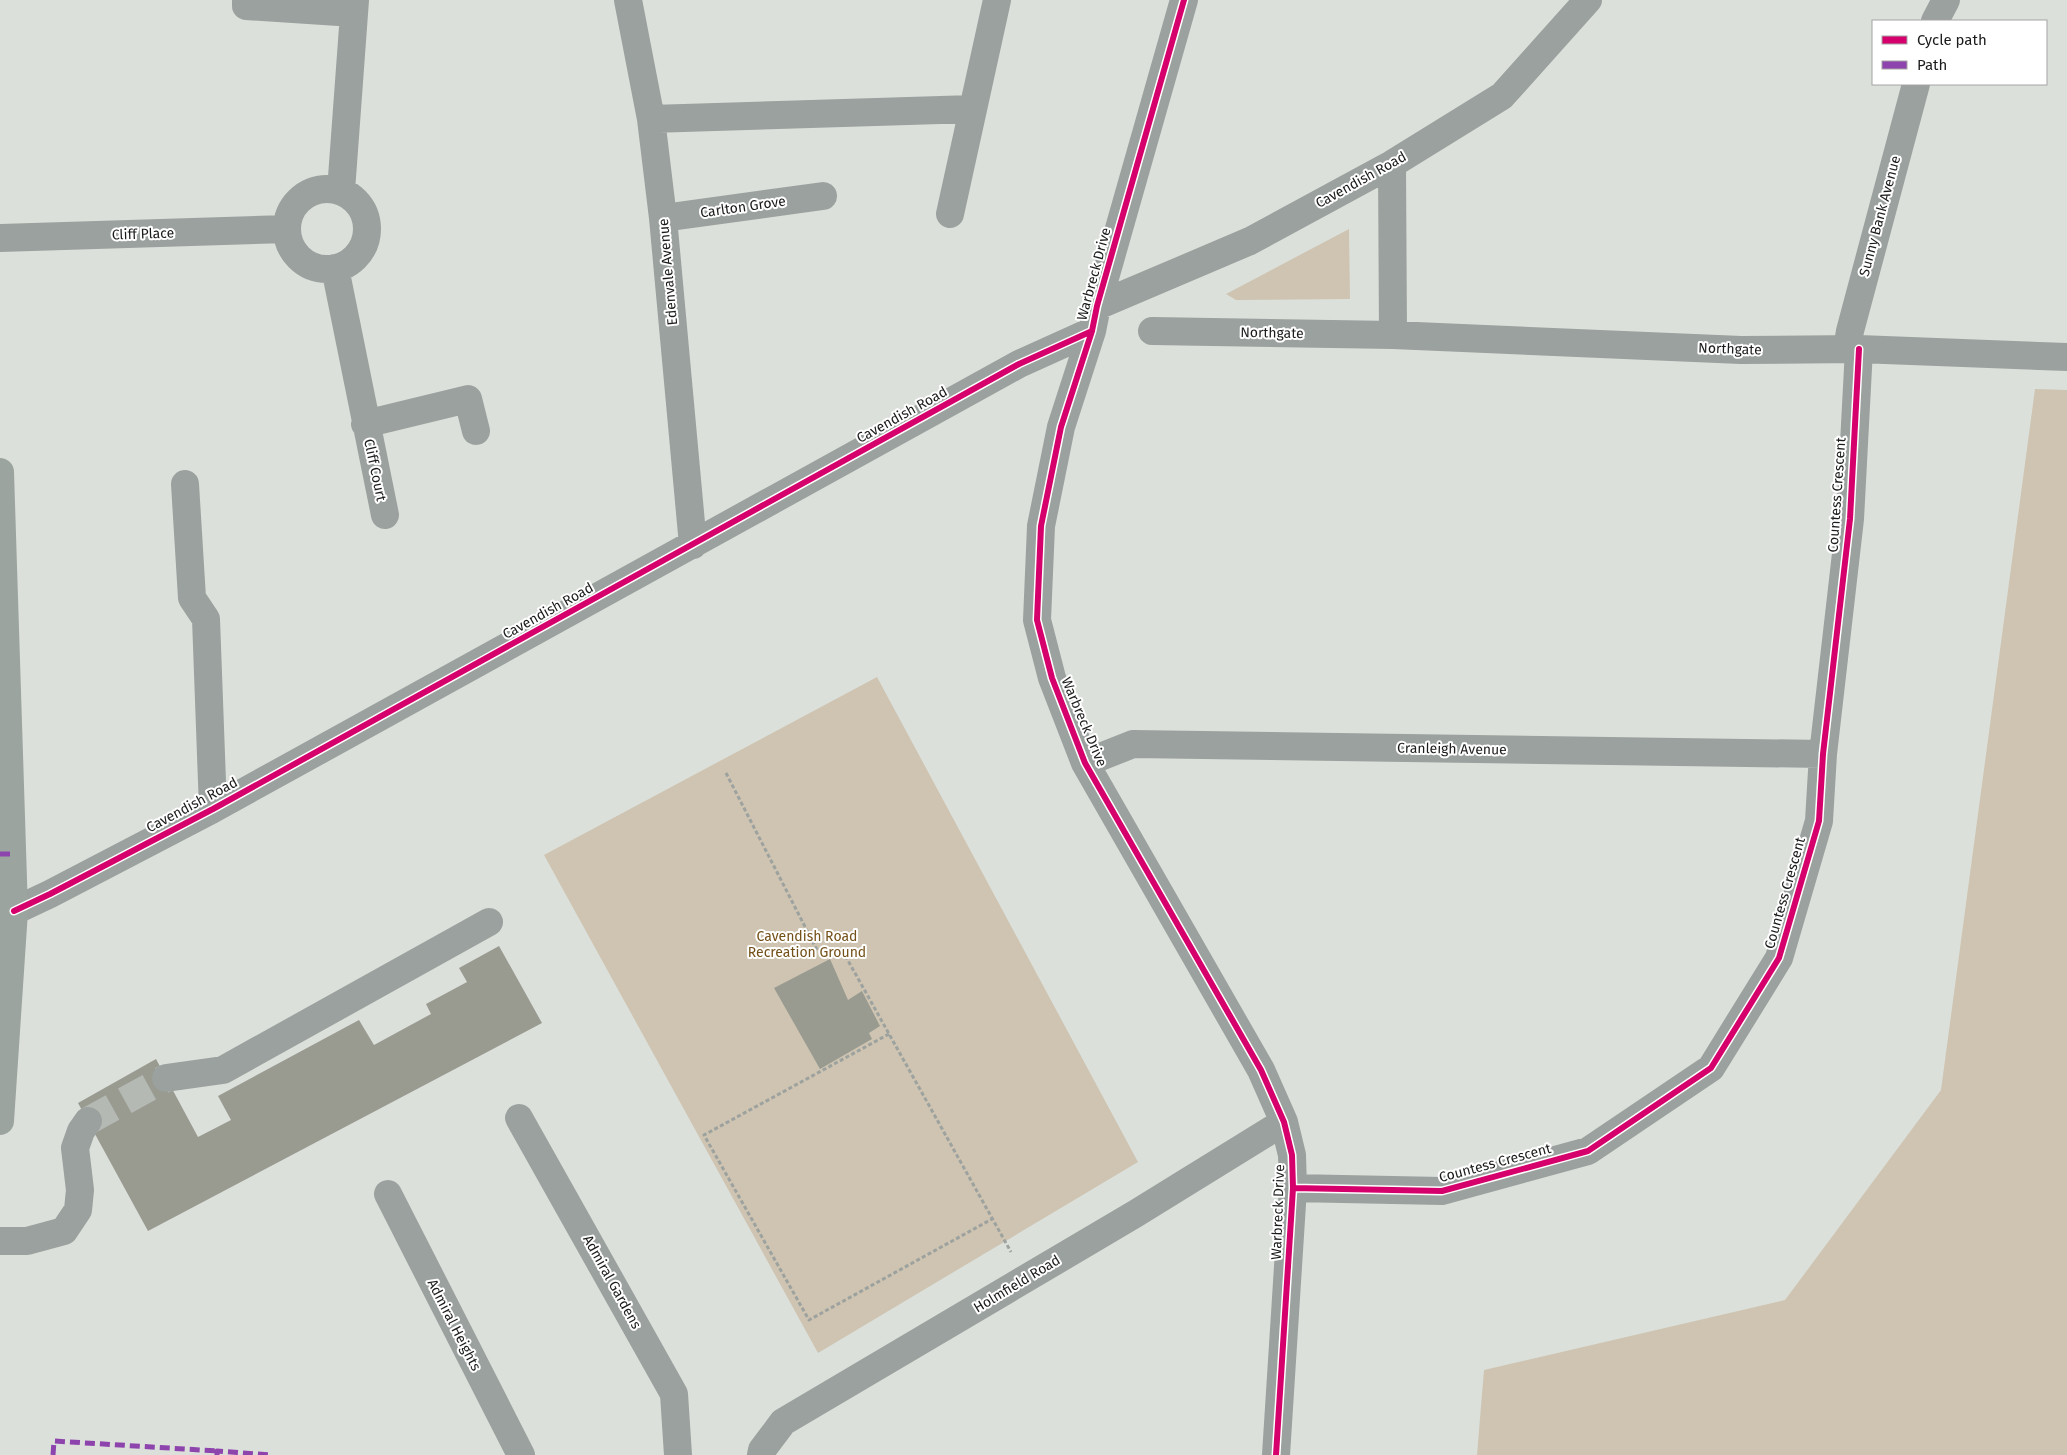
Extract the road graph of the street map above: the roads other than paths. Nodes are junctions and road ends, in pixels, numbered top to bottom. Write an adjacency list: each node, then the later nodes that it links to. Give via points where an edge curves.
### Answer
1 (246, 0): 7 (street, via 246,6)
2 (628, 0): 11 (street, Edenvale Avenue)
3 (997, 0): 10 (street)
4 (1184, 0): 20 (street, Warbreck Drive)
5 (1588, 0): 12 (street, Cavendish Road, via 1502,96)
6 (1946, 0): 8 (street)
7 (354, 6): 13 (street)
8 (1936, 20)
9 (1916, 85): 23 (street, Sunny Bank Avenue, via 1850,331)
10 (973, 108): 11 (street); 15 (street)
11 (651, 119): 16 (street, Edenvale Avenue)
12 (1392, 164): 20 (street, Cavendish Road, via 1250,241); 22 (street)
13 (341, 191): 17 (street, via 328,188 303,196 294,205); 19 (street, via 361,207 367,232 357,256)
14 (823, 196): 16 (street, Carlton Grove)
15 (950, 214)
16 (663, 218): 30 (street, Edenvale Avenue)
17 (286, 229): 18 (street, Cliff Place); 19 (street, via 293,252 301,260 323,269)
18 (0, 238)
19 (334, 268): 25 (street)
20 (1095, 318): 30 (street, Cavendish Road, via 1019,364); 32 (street, Warbreck Drive, via 1062,426 1041,526 1037,620 1052,678)
21 (1152, 330): 22 (street, Northgate)
22 (1393, 335): 23 (street, Northgate, via 1741,350)
23 (1853, 349): 24 (street, Northgate); 31 (street, Countess Crescent, via 1850,519)
24 (2067, 357)
25 (365, 424): 26 (street, via 468,400); 29 (street, Cliff Court)
26 (476, 431)
27 (0, 472): 34 (main road)
28 (186, 484): 33 (street, via 192,598 206,619)
29 (385, 516)
30 (693, 545): 33 (street, Cavendish Road)
31 (1823, 754): 32 (street, Cranleigh Avenue, via 1133,744); 41 (street, Countess Crescent, via 1819,821 1779,958 1711,1068 1588,1151 1442,1191)
32 (1085, 763): 40 (street, Warbreck Drive, via 1251,1053)
33 (213, 809): 34 (street, Cavendish Road)
34 (14, 911): 38 (main road)
35 (489, 922): 36 (street, via 223,1070)
36 (166, 1078)
37 (519, 1118): 45 (street, Admiral Gardens, via 674,1394)
38 (0, 1121)
39 (88, 1121): 43 (street, via 75,1148 80,1190 78,1210 64,1231 27,1242)
40 (1284, 1122): 41 (street, Warbreck Drive, via 1292,1156); 46 (street, Holmfield Road, via 783,1422)
41 (1293, 1188): 47 (street, Warbreck Drive)
42 (388, 1194): 44 (street, Admiral Heights)
43 (0, 1242)
44 (521, 1455)
45 (678, 1455)
46 (760, 1455)
47 (1276, 1455)

